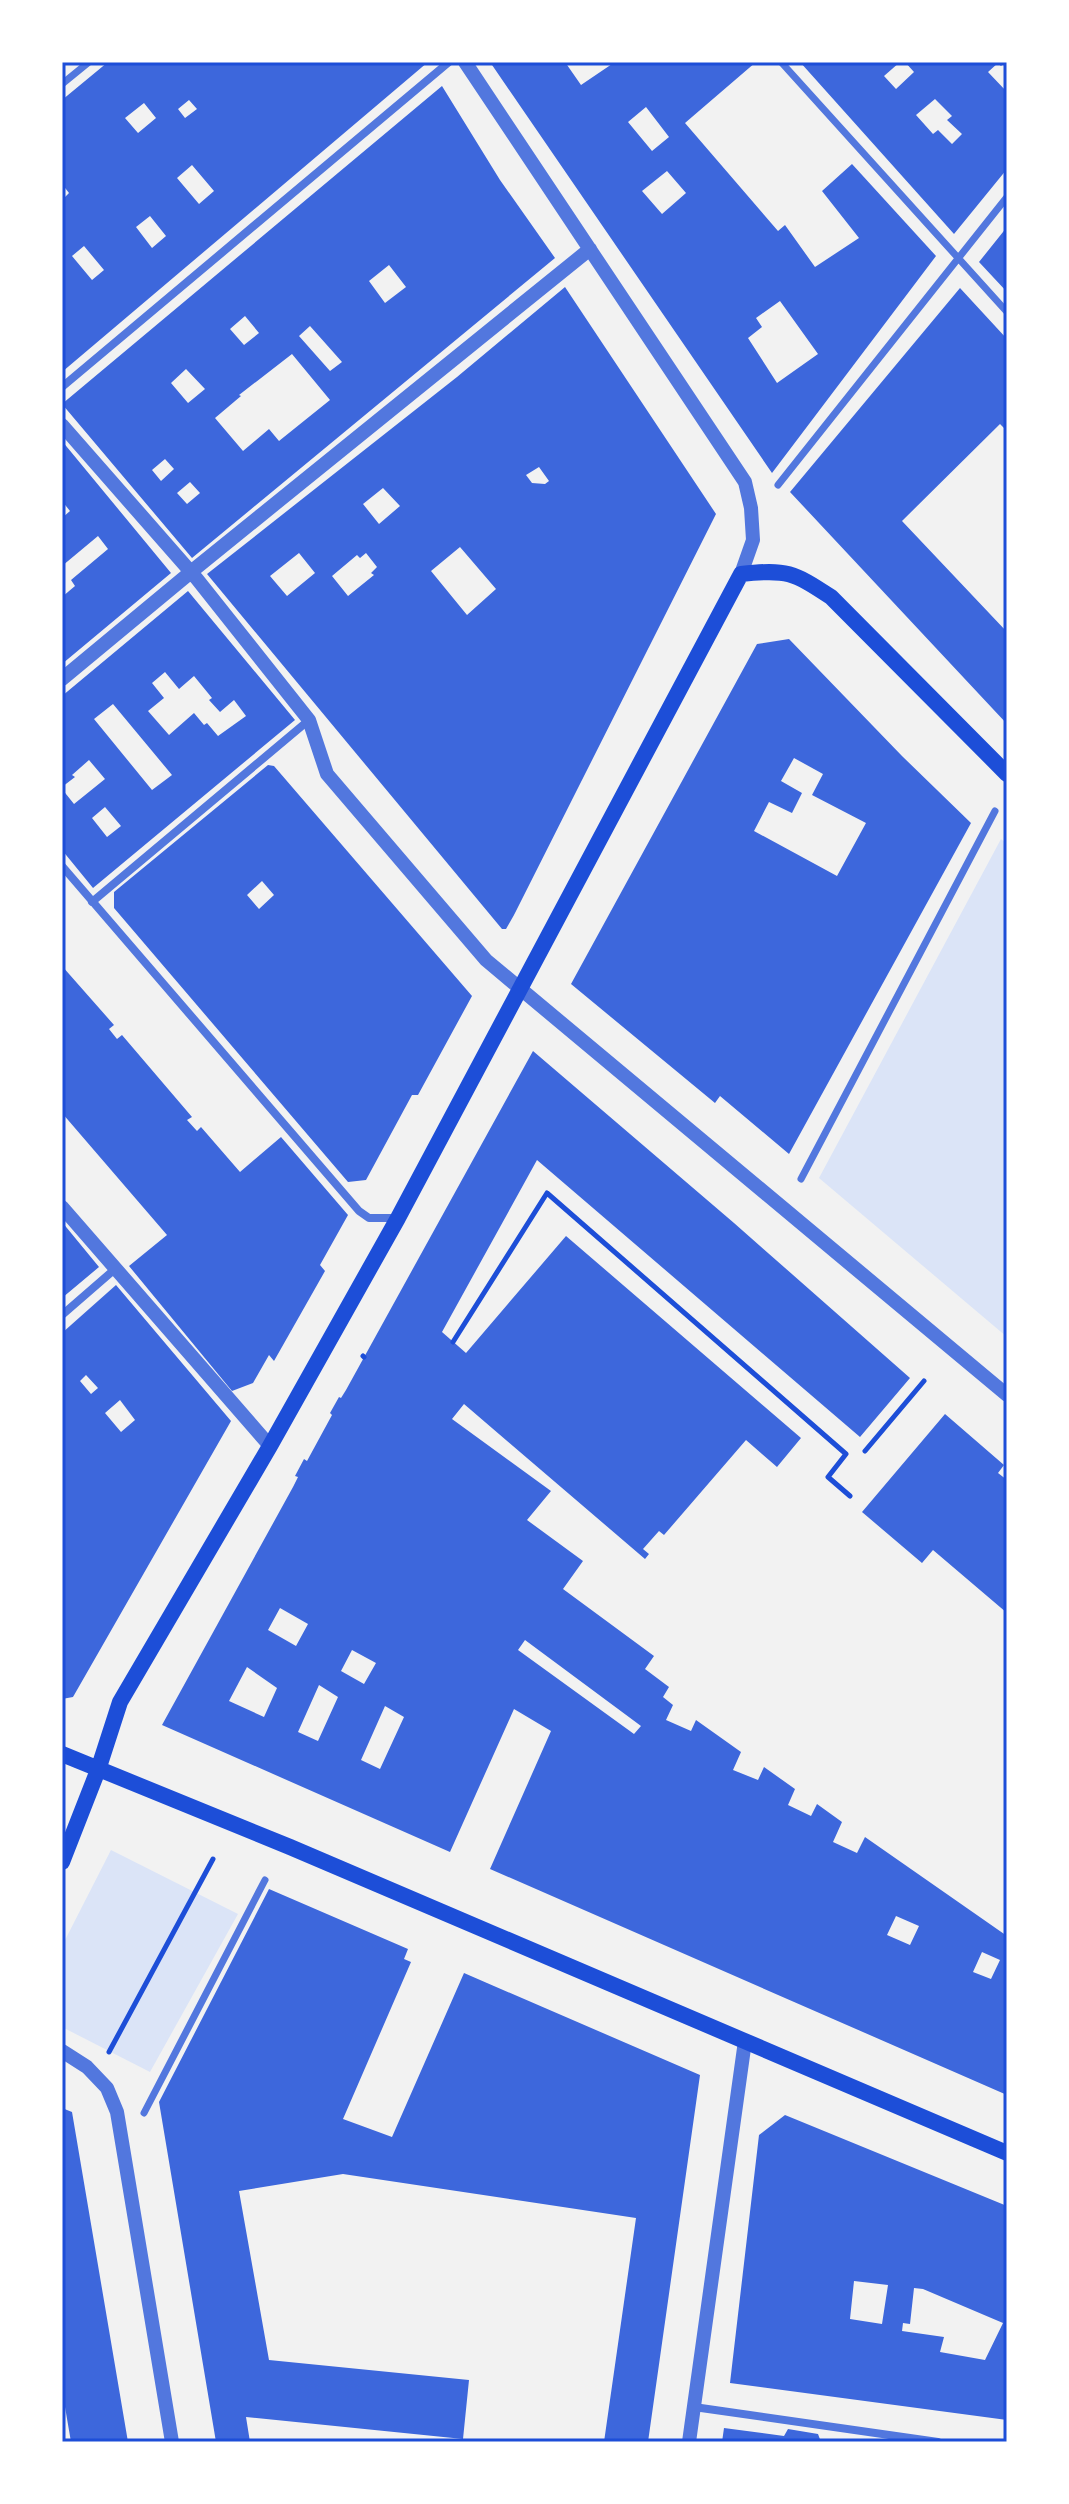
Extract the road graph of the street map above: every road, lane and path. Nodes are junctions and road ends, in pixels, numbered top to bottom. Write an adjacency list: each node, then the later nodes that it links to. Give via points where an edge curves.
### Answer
1 (89, 62): 5 (street)
2 (449, 62): 10 (street)
3 (465, 62): 7 (street)
4 (781, 62): 8 (street)
5 (62, 84)
6 (1007, 197): 8 (street)
7 (590, 249): 13 (street); 14 (street, via 745,482 753,540)
8 (959, 259): 9 (street); 12 (street)
9 (1007, 312)
10 (62, 387)
11 (62, 425): 13 (street)
12 (778, 485)
13 (191, 572): 15 (street); 16 (street)
14 (741, 574): 17 (main road, via 774,570 800,576 831,597); 21 (main road)
15 (62, 679)
16 (309, 720): 20 (street); 21 (street, via 327,774 486,960)
17 (1007, 774)
18 (995, 811): 22 (street)
19 (62, 866): 20 (street)
20 (92, 902): 24 (street, via 359,1211 369,1218)
21 (521, 988): 24 (main road); 29 (street)
22 (801, 1179)
23 (62, 1207): 25 (street)
24 (398, 1218): 30 (main road)
25 (115, 1269): 26 (street); 30 (street)
26 (62, 1315)
27 (453, 1342): 32 (path, via 547,1193 846,1454 828,1477)
28 (924, 1381): 31 (path)
29 (1007, 1395)
30 (270, 1446): 34 (main road, via 120,1702)
31 (865, 1451)
32 (850, 1496)
33 (62, 1754): 34 (main road)
34 (98, 1770): 36 (main road); 38 (main road)
35 (213, 1859): 40 (path)
36 (62, 1862)
37 (265, 1880): 41 (street)
38 (745, 2041): 42 (main road); 43 (street)
39 (62, 2051): 44 (street, via 107,2088 117,2112)
40 (105, 2059)
41 (144, 2113)
42 (1007, 2153)
43 (694, 2407): 45 (street); 46 (street)
44 (172, 2442)
45 (689, 2442)
46 (938, 2442)

